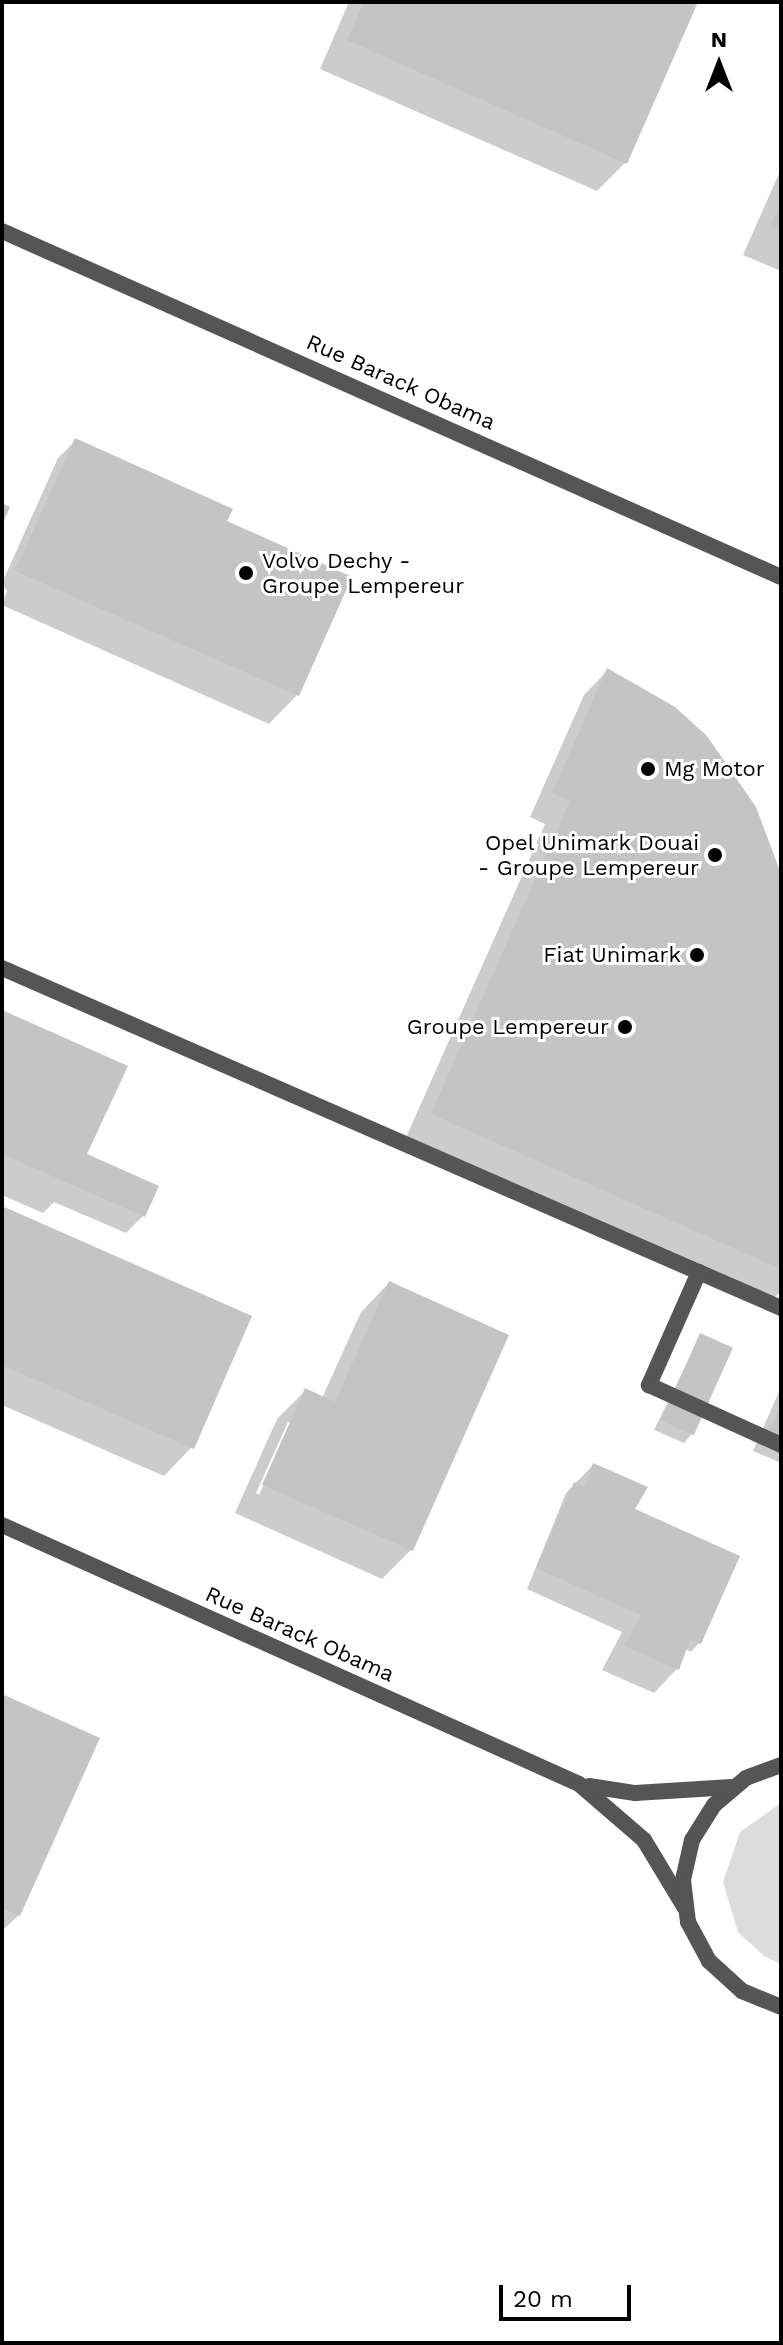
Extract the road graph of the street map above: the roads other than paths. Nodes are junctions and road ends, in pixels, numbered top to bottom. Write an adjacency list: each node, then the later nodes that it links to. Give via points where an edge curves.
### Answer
1 (2, 231): 2 (street, Rue Barack Obama)
2 (781, 577)
3 (2, 968): 4 (street)
4 (699, 1272): 5 (street); 6 (street, via 649,1385)
5 (781, 1308)
6 (781, 1445)
7 (2, 1525): 9 (street, Rue Barack Obama)
8 (781, 1765): 10 (street)
9 (579, 1784): 10 (street, Rue Barack Obama, via 635,1793); 11 (street, Rue Barack Obama, via 644,1840)
10 (734, 1787): 11 (street, via 714,1805 692,1840 683,1880)
11 (685, 1908): 12 (street, via 701,1950 719,1973 742,1991)
12 (781, 2007)

